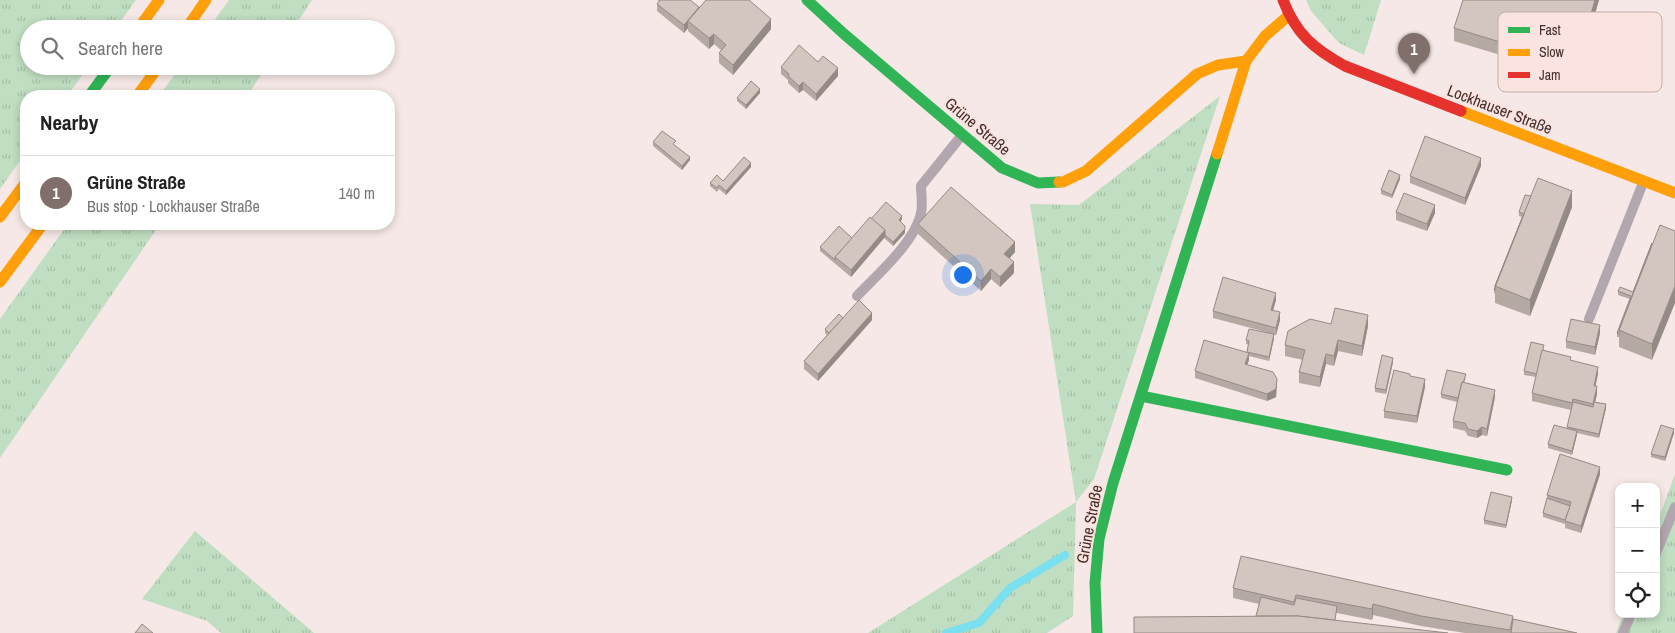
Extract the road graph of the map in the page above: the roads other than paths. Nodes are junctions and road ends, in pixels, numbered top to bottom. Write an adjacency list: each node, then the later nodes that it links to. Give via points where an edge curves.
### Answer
1 (159, 0): 6 (main road)
2 (206, 0): 7 (main road)
3 (807, 0): 13 (main road, Grüne Straße)
4 (1283, 0): 5 (main road, Lockhauser Straße)
5 (1288, 16): 8 (main road, Grüne Straße, via 1258,42); 14 (main road, Lockhauser Straße, via 1311,46 1345,66)
6 (145, 20)
7 (192, 20)
8 (1246, 61): 13 (main road, Grüne Straße, via 1218,64 1197,74 1086,171 1063,182 1038,183 1002,168); 22 (main road, Grüne Straße)
9 (104, 75): 11 (main road)
10 (152, 75): 12 (main road)
11 (93, 90)
12 (141, 90)
13 (962, 135): 20 (lane, via 920,186 921,213 903,248)
14 (1644, 181): 16 (main road, Lockhauser Straße); 21 (lane)
15 (20, 190): 17 (main road)
16 (1675, 193)
17 (0, 217)
18 (39, 230): 19 (main road)
19 (0, 282)
20 (857, 296)
21 (1590, 319)
22 (1141, 396): 23 (main road); 27 (main road, Grüne Straße, via 1113,482 1099,539 1095,583)
23 (1507, 470)
24 (1675, 507): 25 (lane)
25 (1660, 543)
26 (1629, 618): 28 (lane)
27 (1097, 633)
28 (1623, 633)

